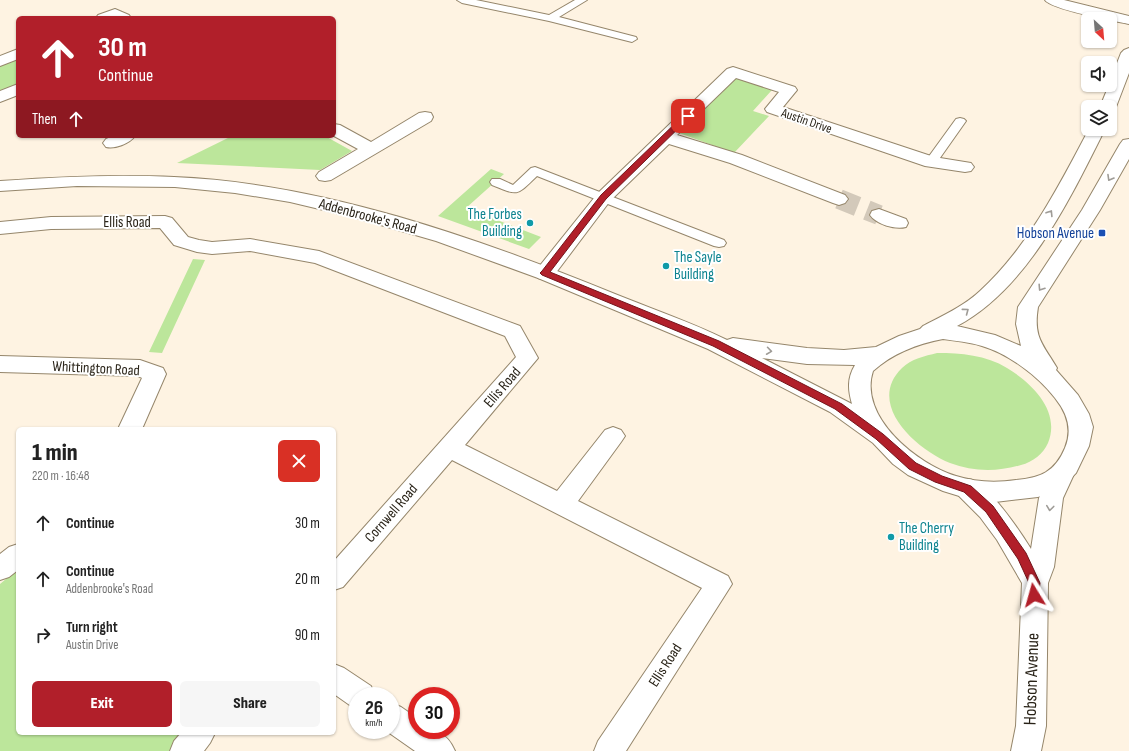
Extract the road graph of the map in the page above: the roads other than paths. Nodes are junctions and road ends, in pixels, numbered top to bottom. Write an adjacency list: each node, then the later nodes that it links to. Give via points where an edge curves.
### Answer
1 (462, 0): 8 (lane)
2 (582, 0): 8 (lane)
3 (1052, 0): 9 (street, via 1066,6)
4 (1089, 0): 5 (street)
5 (1129, 9)
6 (108, 16): 7 (street, via 115,13)
7 (120, 16)
8 (550, 18): 10 (lane)
9 (1129, 20)
10 (632, 39)
11 (1129, 53): 16 (street)
12 (16, 55): 13 (street)
13 (0, 61)
14 (16, 90): 15 (street)
15 (0, 97)
16 (1111, 100)
17 (426, 117): 23 (street)
18 (960, 121): 24 (lane)
19 (336, 130): 23 (street)
20 (1093, 136): 36 (street, one-way to 20, via 958,317 986,297 1012,269 1060,198)
21 (665, 137): 24 (street, Austin Drive, via 733,72 790,90 773,108); 29 (street, Austin Drive); 30 (street, via 736,159)
22 (1129, 144): 40 (street, one-way to 40, via 1091,210 1028,307 1025,319 1032,351)
23 (370, 149): 26 (street)
24 (930, 162): 25 (street, Austin Drive)
25 (965, 167)
26 (325, 176)
27 (496, 182): 29 (lane, via 515,190 535,171)
28 (0, 186): 35 (street, Addenbrooke's Road, via 77,181 156,181 290,196 358,212 443,237)
29 (604, 197): 34 (lane); 35 (street, Austin Drive)
30 (839, 199)
31 (879, 215): 32 (street)
32 (899, 223)
33 (0, 228): 44 (street, Ellis Road, via 51,223 165,222 181,241 212,248 250,245 319,257 513,331 527,358)
34 (720, 243)
35 (545, 273): 37 (street, Addenbrooke's Road)
36 (920, 336): 38 (street); 40 (street, via 943,332 994,342 1026,359)
37 (716, 344): 38 (street, Addenbrooke's Road, one-way to 38, via 804,356 860,358); 43 (street, Addenbrooke's Road, via 838,406)
38 (880, 354): 43 (street, via 864,367 859,387 863,408)
39 (0, 364): 41 (street, Whittington Road, via 140,368 155,374)
40 (1058, 385): 45 (street, via 1078,414 1080,427 1080,443)
41 (131, 427)
42 (613, 436): 47 (street)
43 (880, 436): 46 (street, via 912,466 938,479)
44 (449, 448): 47 (street, Ellis Road); 50 (street, Cornwell Road)
45 (1063, 472): 46 (street, via 1044,485 1020,490 997,493); 51 (street, Hobson Avenue, one-way to 51, via 1051,498 1041,567)
46 (968, 489): 51 (street, Hobson Avenue, via 989,509 1019,551)
47 (562, 505): 58 (street, Ellis Road, via 719,584)
48 (16, 556): 49 (street)
49 (0, 568)
50 (336, 577)
51 (1035, 583): 59 (street, Hobson Avenue, via 1031,726)
52 (336, 678): 53 (street)
53 (348, 687)
54 (400, 723): 57 (street)
55 (198, 735): 56 (street)
56 (185, 751)
57 (440, 751)
58 (609, 751)
59 (1026, 751)

